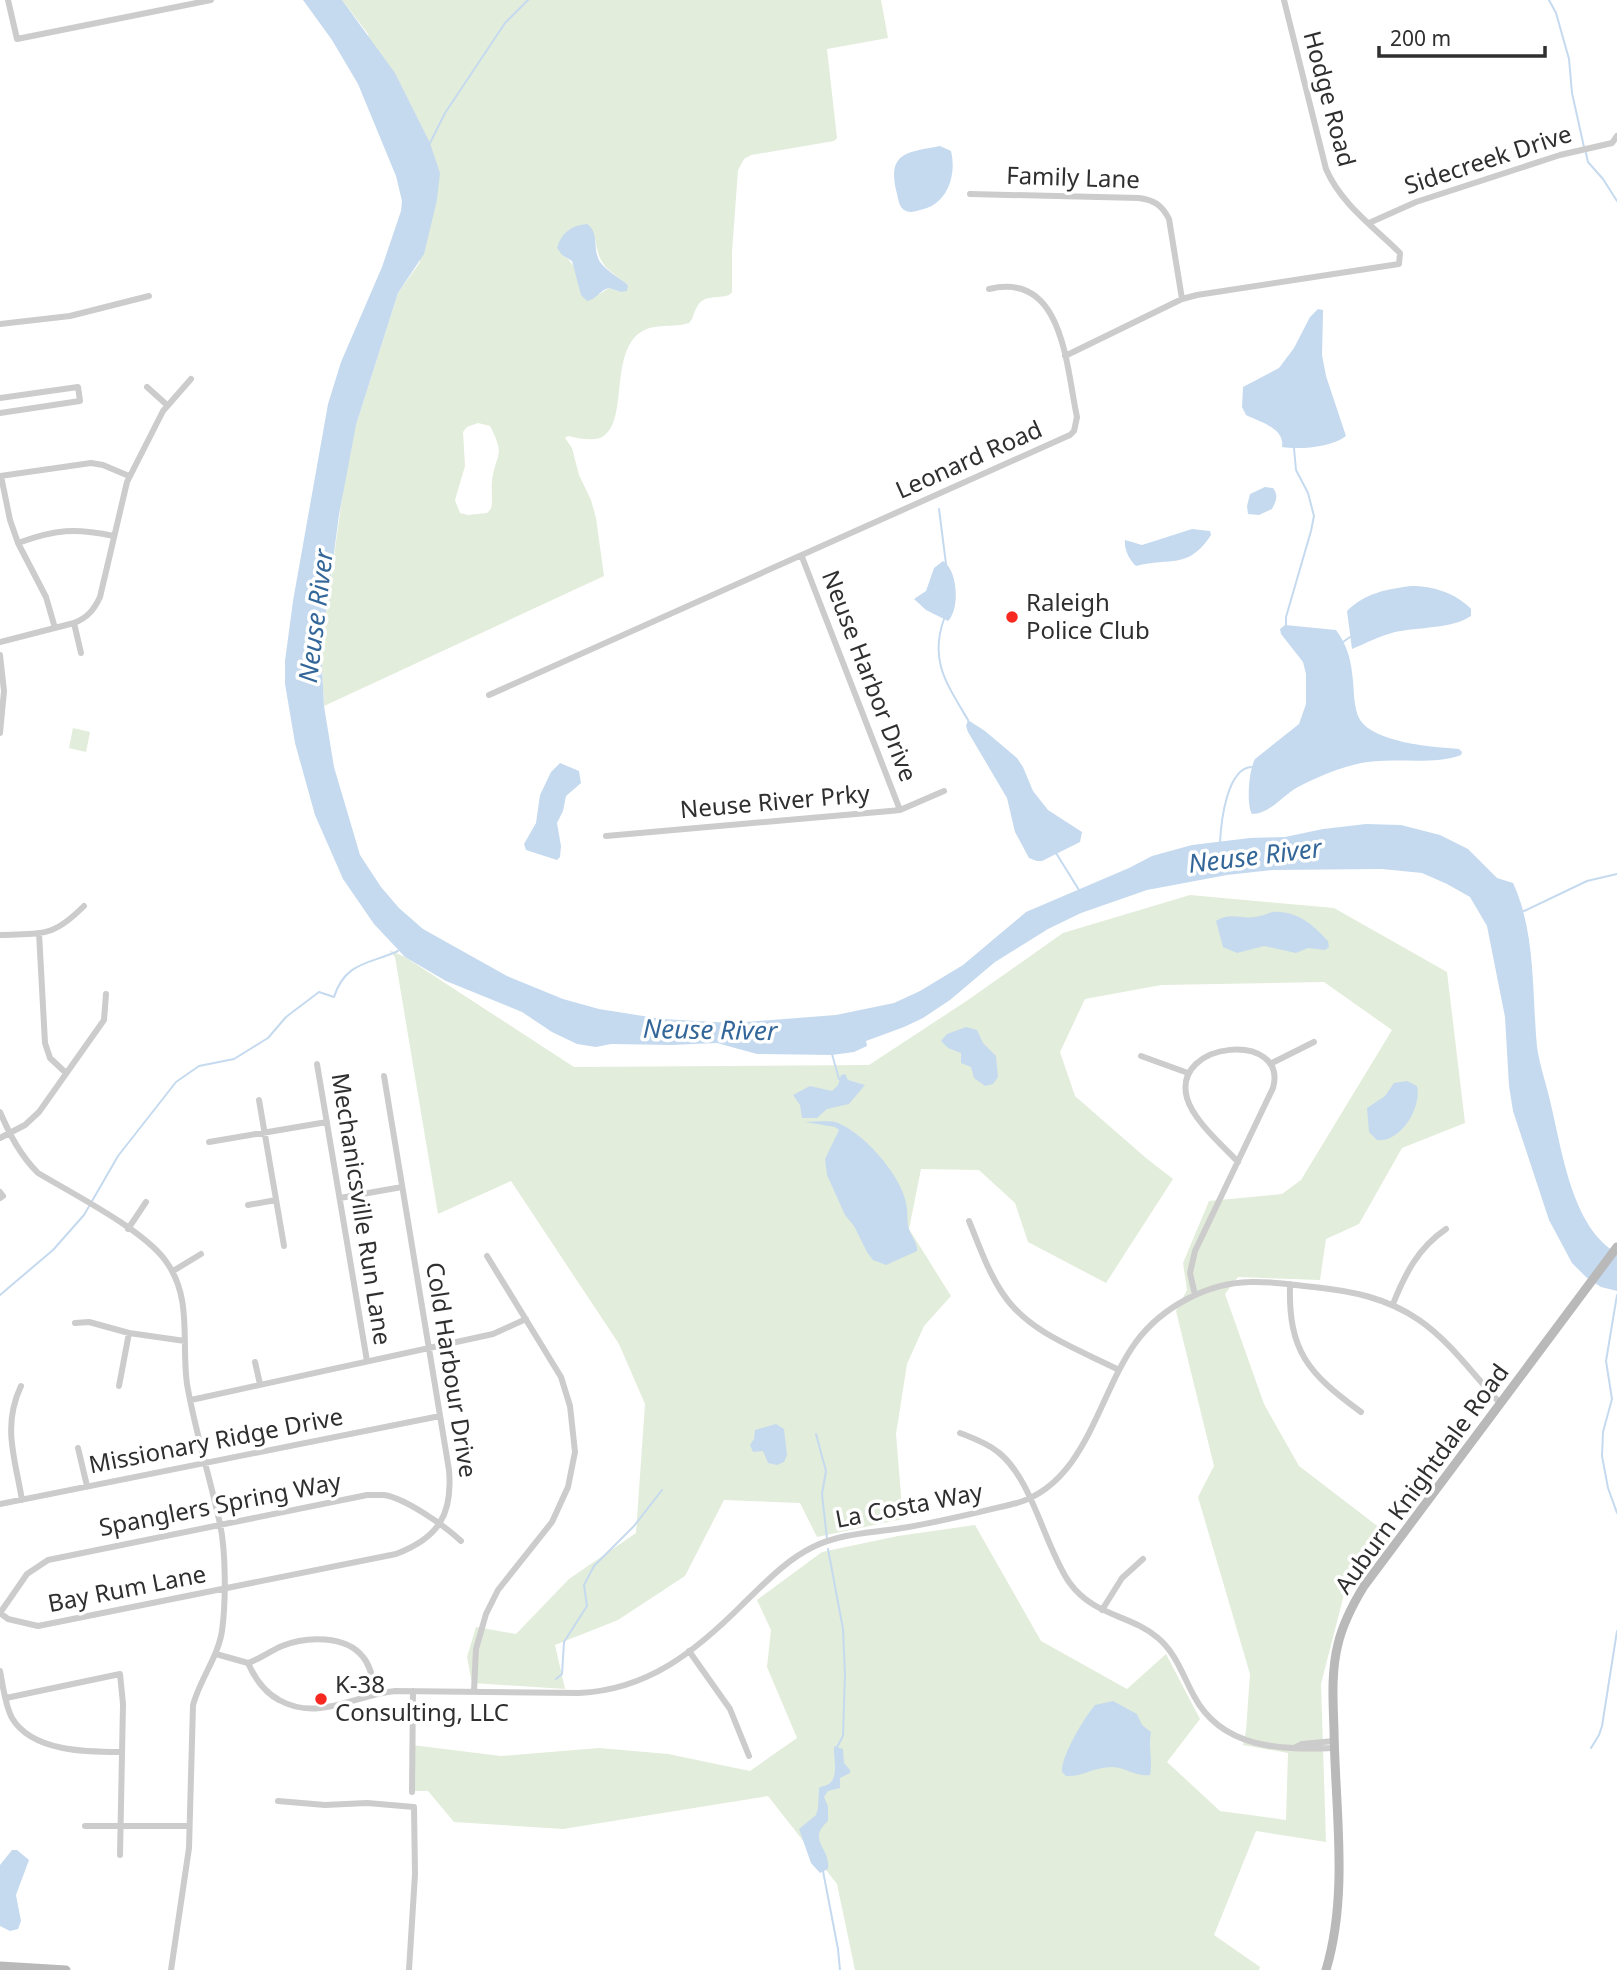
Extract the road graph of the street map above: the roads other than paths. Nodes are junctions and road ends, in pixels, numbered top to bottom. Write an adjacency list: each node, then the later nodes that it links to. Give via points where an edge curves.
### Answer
1 (8, 0): 4 (street, via 16,39)
2 (211, 0): 4 (street)
3 (1284, 0): 7 (street, Hodge Road, via 1326,169 1334,187)
4 (189, 2)
5 (1617, 136): 7 (street, Sidecreek Drive, via 1612,143 1416,202)
6 (970, 194): 10 (street, Family Lane, via 1139,198 1158,204 1169,219)
7 (1369, 222): 10 (street, Hodge Road, via 1400,253 1399,264)
8 (989, 289): 12 (street, Leonard Road, via 1005,285 1037,297 1056,323)
9 (149, 296): 11 (street, via 70,316)
10 (1182, 299): 12 (street)
11 (0, 324)
12 (1065, 356): 22 (street, Leonard Road, via 1077,417 1070,435)
13 (191, 379): 16 (street)
14 (147, 387): 16 (street)
15 (0, 398): 17 (street, via 78,387 79,401)
16 (167, 405): 19 (street)
17 (0, 412)
18 (1, 476): 19 (street, via 91,463); 21 (street)
19 (129, 476): 20 (street)
20 (114, 536): 21 (street, via 71,529); 23 (street, via 96,605)
21 (18, 542): 24 (street, via 46,597)
22 (802, 557): 29 (street, Leonard Road); 32 (street, Neuse Harbor Drive)
23 (74, 624): 24 (street); 26 (street)
24 (55, 628): 25 (street)
25 (0, 642)
26 (81, 653)
27 (0, 655): 28 (street)
28 (1, 676): 30 (street, via 4,706)
29 (489, 695)
30 (0, 733)
31 (944, 791): 32 (street, Neuse River Prky)
32 (900, 810): 33 (street, Neuse River Prky)
33 (606, 836)
34 (83, 906): 35 (street, via 64,925)
35 (39, 933): 36 (street); 42 (street, via 46,1048)
36 (0, 935)
37 (106, 995): 42 (street, via 104,1020)
38 (1314, 1042): 40 (street)
39 (1141, 1056): 43 (street)
40 (1272, 1063): 43 (street, via 1257,1053 1222,1051 1200,1060); 52 (street, via 1276,1074 1273,1088)
41 (317, 1064): 47 (street, Mechanicsville Run Lane)
42 (65, 1073): 48 (street, via 32,1120)
43 (1188, 1073): 52 (street, via 1190,1105)
44 (384, 1076): 53 (street, Cold Harbour Drive)
45 (259, 1100): 49 (street)
46 (0, 1112): 48 (street)
47 (327, 1122): 49 (street); 56 (street, Mechanicsville Run Lane)
48 (9, 1133): 50 (street); 61 (street, via 38,1173)
49 (265, 1133): 51 (street); 57 (street)
50 (0, 1138)
51 (209, 1142)
52 (1238, 1162): 69 (street, via 1192,1260 1190,1278)
53 (402, 1187): 56 (street); 75 (street, Cold Harbour Drive)
54 (0, 1192): 55 (street)
55 (0, 1198)
56 (340, 1198): 76 (street, Mechanicsville Run Lane)
57 (276, 1200): 59 (street); 63 (street)
58 (146, 1202): 61 (street)
59 (248, 1205)
60 (969, 1221): 78 (street, via 996,1283 1022,1316 1045,1333)
61 (128, 1229): 67 (street, via 152,1245)
62 (1446, 1229): 70 (street, via 1415,1258)
63 (284, 1246)
64 (1617, 1247): 83 (street, Auburn Knightdale Road)
65 (201, 1254): 67 (street)
66 (487, 1256): 71 (street)
67 (173, 1271): 74 (street, via 183,1299)
68 (1290, 1284): 69 (street, La Costa Way, via 1241,1282); 70 (street, La Costa Way, via 1351,1292); 84 (street, via 1291,1323 1300,1352 1327,1387)
69 (1195, 1295): 78 (street, La Costa Way, via 1148,1329)
70 (1393, 1304): 83 (street, La Costa Way, via 1438,1335)
71 (526, 1319): 75 (street, via 501,1332); 105 (street, via 568,1397 575,1438 573,1463 552,1522 498,1590 486,1614 476,1649)
72 (75, 1323): 73 (street, via 89,1322)
73 (129, 1333): 74 (street); 81 (street)
74 (185, 1341): 82 (street)
75 (429, 1347): 76 (street); 85 (street, Cold Harbour Drive)
76 (367, 1361): 79 (street)
77 (255, 1362): 79 (street)
78 (1119, 1370): 91 (street, La Costa Way, via 1071,1464)
79 (260, 1384): 82 (street)
80 (21, 1386): 90 (street, via 13,1403 10,1429)
81 (119, 1386)
82 (191, 1400): 88 (street)
83 (1500, 1403): 108 (street, Auburn Knightdale Road, via 1352,1605 1335,1655)
84 (1361, 1412)
85 (440, 1416): 88 (street, Missionary Ridge Drive); 94 (street, Cold Harbour Drive, via 450,1496)
86 (960, 1433): 91 (street, via 996,1450 1009,1462)
87 (78, 1448): 89 (street)
88 (206, 1463): 89 (street, Missionary Ridge Drive); 93 (street)
89 (87, 1486): 90 (street, Missionary Ridge Drive)
90 (22, 1500): 92 (street, Missionary Ridge Drive)
91 (1029, 1500): 98 (street, via 1069,1582); 100 (street, La Costa Way, via 815,1546 781,1568)
92 (0, 1504)
93 (221, 1525): 94 (street, Spanglers Spring Way, via 367,1495 397,1499); 97 (street); 99 (street, Spanglers Spring Way, via 48,1560 21,1580)
94 (439, 1525): 95 (street, Spanglers Spring Way); 97 (street, via 417,1546 396,1554)
95 (461, 1541)
96 (1143, 1559): 98 (street, via 1122,1578)
97 (223, 1589): 99 (street, Bay Rum Lane, via 38,1626); 101 (street)
98 (1102, 1610): 108 (street, via 1148,1630 1165,1644 1201,1708 1227,1734 1258,1744)
99 (0, 1613)
100 (689, 1651): 105 (street, La Costa Way, via 646,1678 609,1690); 110 (street, via 730,1709)
101 (216, 1654): 102 (street); 115 (street, via 193,1704)
102 (248, 1663): 106 (street, La Costa Way, via 262,1687 275,1698 304,1709 332,1707); 106 (street, via 299,1642 355,1645 365,1658)
103 (0, 1671): 107 (street)
104 (413, 1691): 105 (street, La Costa Way); 106 (street, La Costa Way); 111 (street)
105 (474, 1691)
106 (376, 1692)
107 (6, 1698): 109 (street, via 13,1719 33,1738 83,1751); 109 (street, via 120,1674)
108 (1334, 1745): 121 (street, Auburn Knightdale Road, via 1339,1900)
109 (121, 1752): 114 (street)
110 (749, 1756)
111 (412, 1792)
112 (278, 1801): 120 (street, via 414,1807)
113 (85, 1826): 114 (street)
114 (121, 1826): 115 (street); 116 (street)
115 (189, 1826): 119 (street)
116 (120, 1855)
117 (0, 1966): 118 (street)
118 (62, 1970)
119 (171, 1970)
120 (409, 1970)
121 (1326, 1970)

